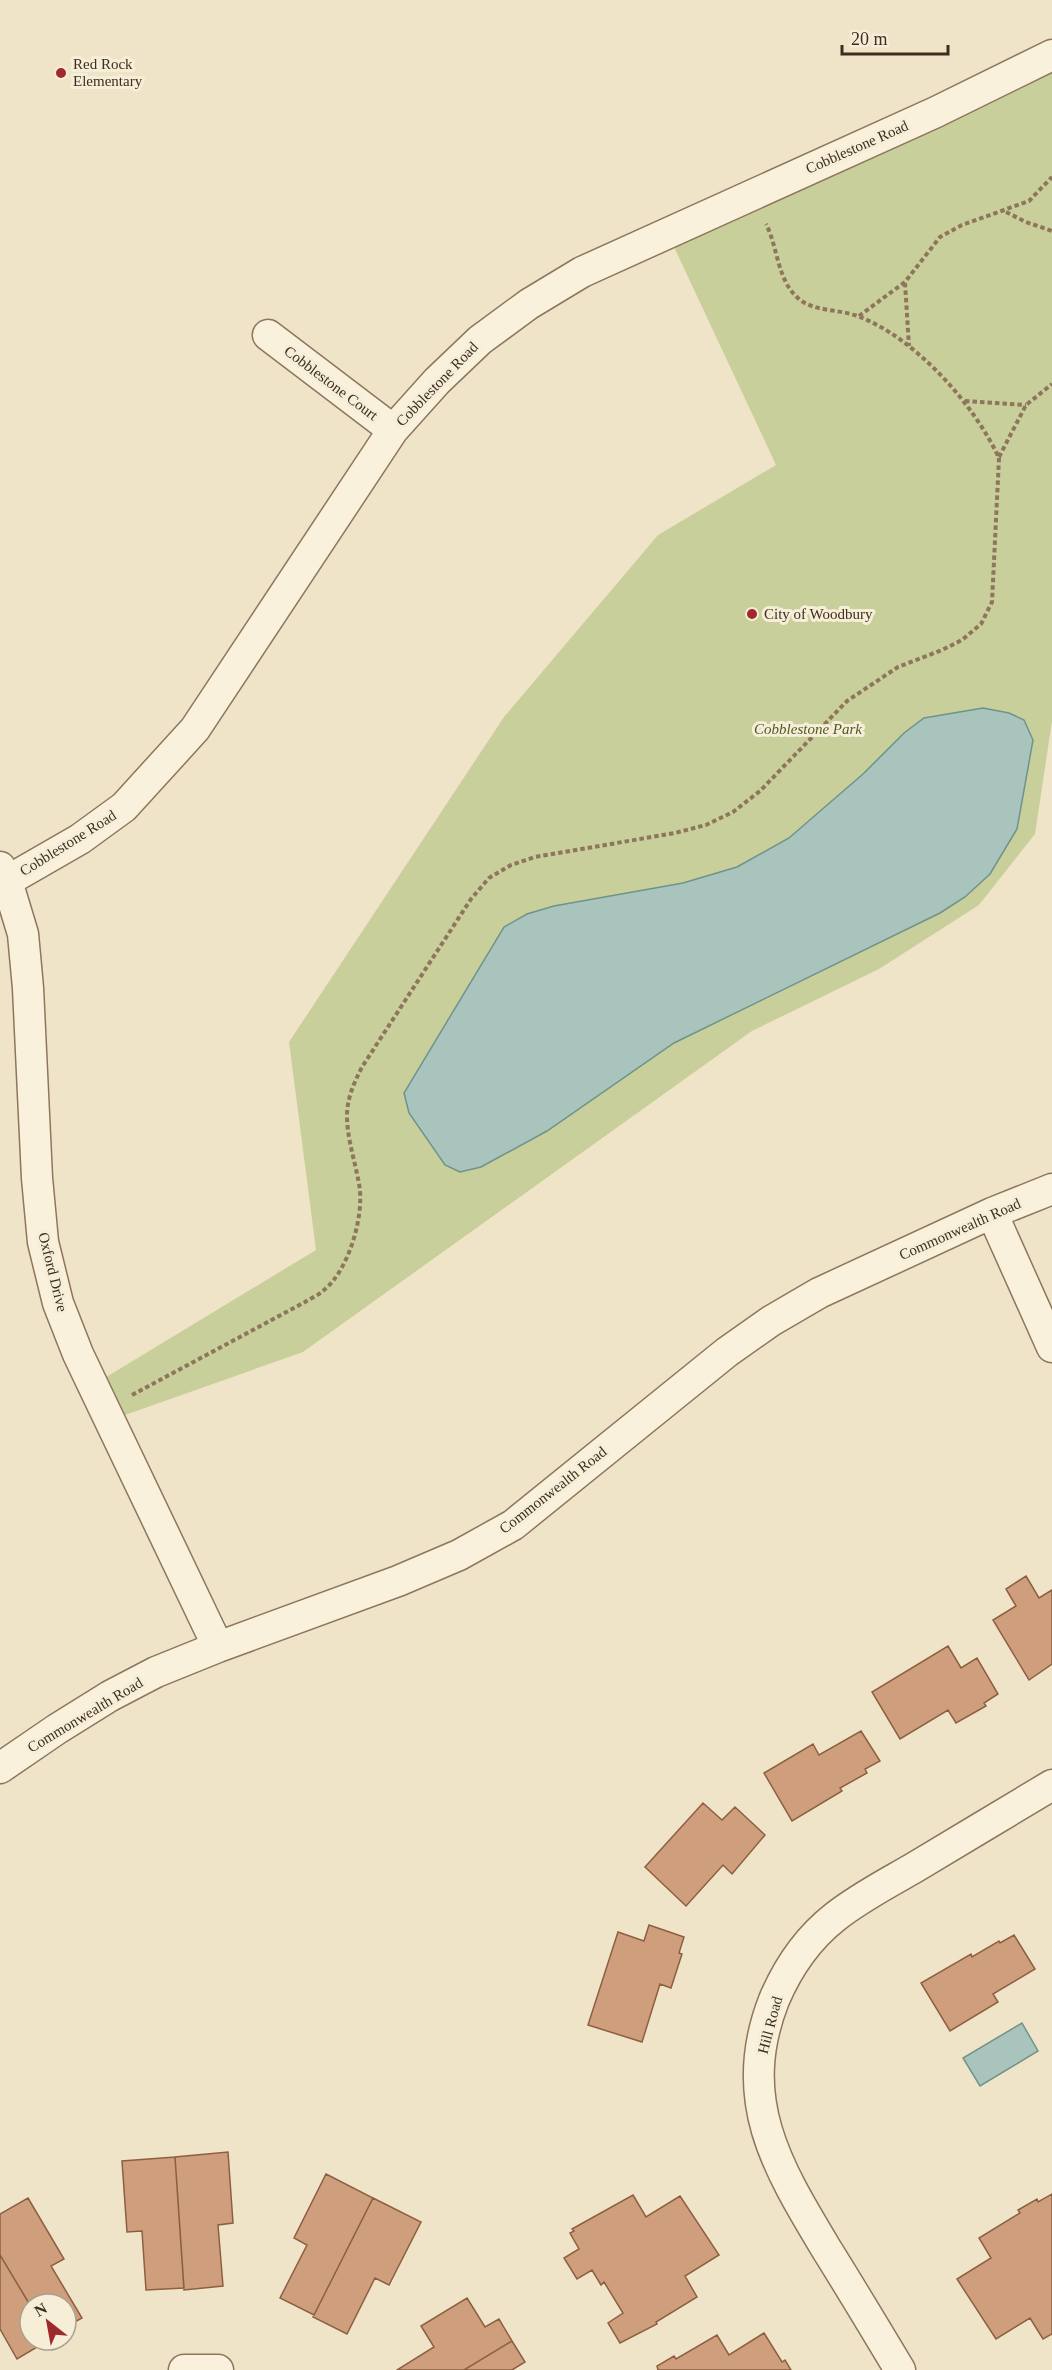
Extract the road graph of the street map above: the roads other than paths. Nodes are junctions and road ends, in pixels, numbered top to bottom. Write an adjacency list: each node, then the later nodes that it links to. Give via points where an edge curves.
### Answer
1 (1052, 55): 3 (street, Cobblestone Road, via 936,112 582,272 480,340)
2 (268, 335): 3 (street, Cobblestone Court)
3 (393, 430): 4 (street, Cobblestone Road, via 195,729 124,807 80,839)
4 (4, 874): 8 (street, Oxford Drive, via 23,934 43,1242 58,1303 78,1354)
5 (1052, 1189): 6 (street, Commonwealth Road)
6 (993, 1213): 7 (street); 8 (street, Commonwealth Road, via 819,1293 771,1321 513,1525 398,1581)
7 (1052, 1347)
8 (218, 1647): 9 (street, Commonwealth Road, via 110,1696)
9 (0, 1768)
10 (1052, 1785): 13 (street, Hill Road, via 836,1917 804,1947 791,1966 765,2028 759,2087 775,2157)
11 (184, 2370): 12 (street)
12 (218, 2370)
13 (900, 2370)

